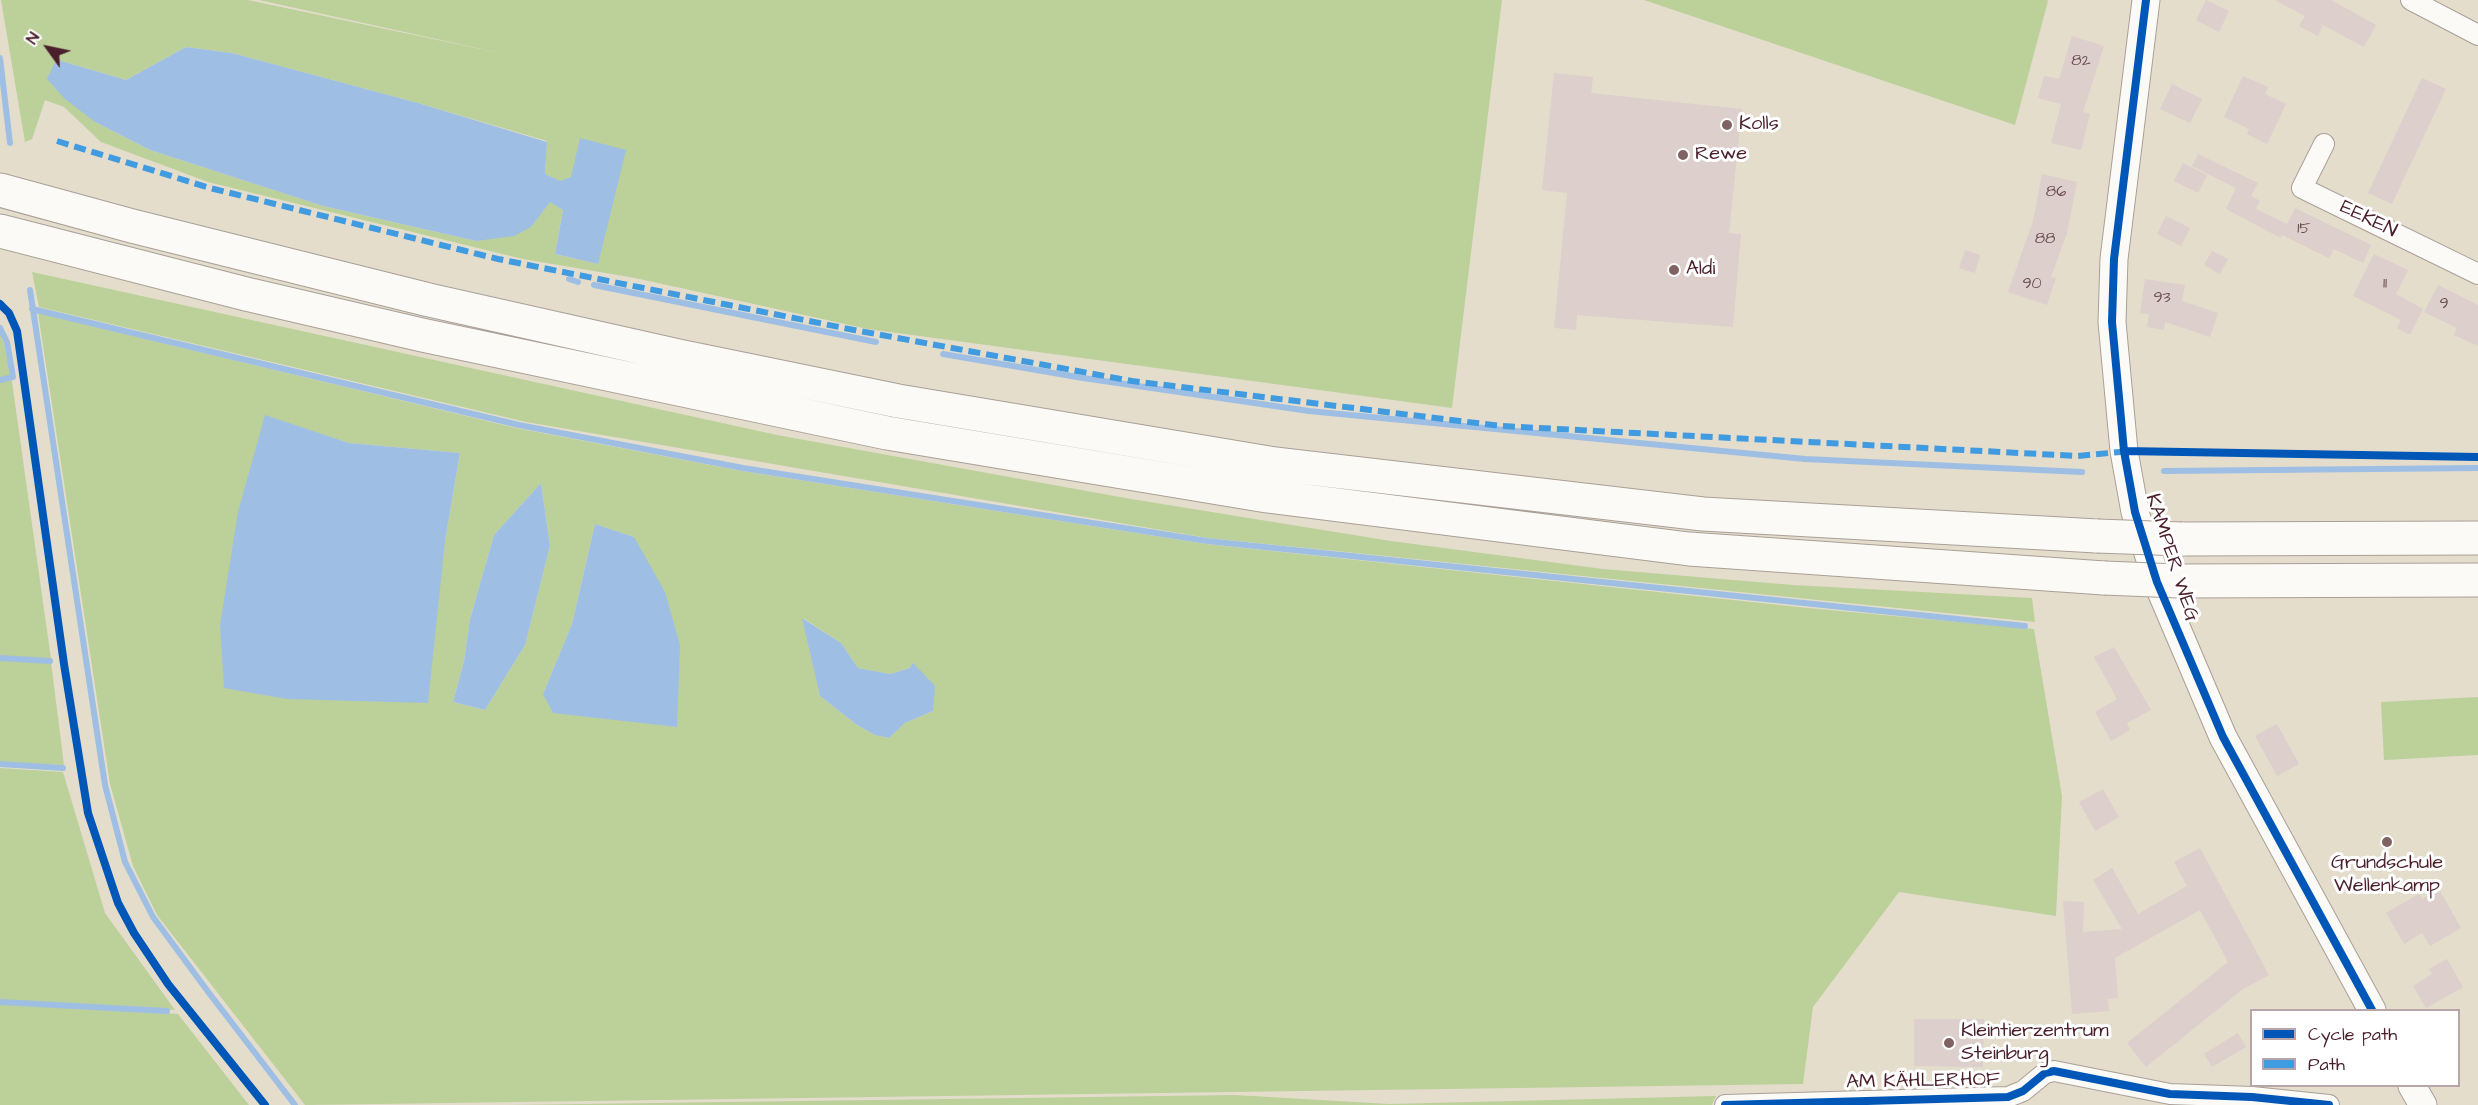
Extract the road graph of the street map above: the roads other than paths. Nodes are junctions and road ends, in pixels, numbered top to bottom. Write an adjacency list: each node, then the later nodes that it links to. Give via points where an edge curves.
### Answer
1 (2146, 0): 10 (main road, KAMPER WEG, via 2114,259 2112,322 2124,451 2135,512 2157,582 2223,737)
2 (2411, 0): 3 (street)
3 (2478, 35)
4 (2324, 144): 7 (street, EEKEN, via 2302,188)
5 (0, 190): 8 (highway, bridge, via 429,300 679,356 897,401 1275,464 1703,514 2182,539)
6 (0, 231): 9 (highway, bridge, via 434,337 886,433 1267,496 1689,549 2104,578)
7 (2478, 274)
8 (2478, 538)
9 (2478, 580)
10 (2371, 1009)
11 (2008, 1097): 12 (street, AM KÄHLERHOF); 13 (street); 14 (street, AM KÄHLERHOF, via 2054,1071 2170,1094)
12 (1725, 1105)
13 (2027, 1105)
14 (2329, 1105)

